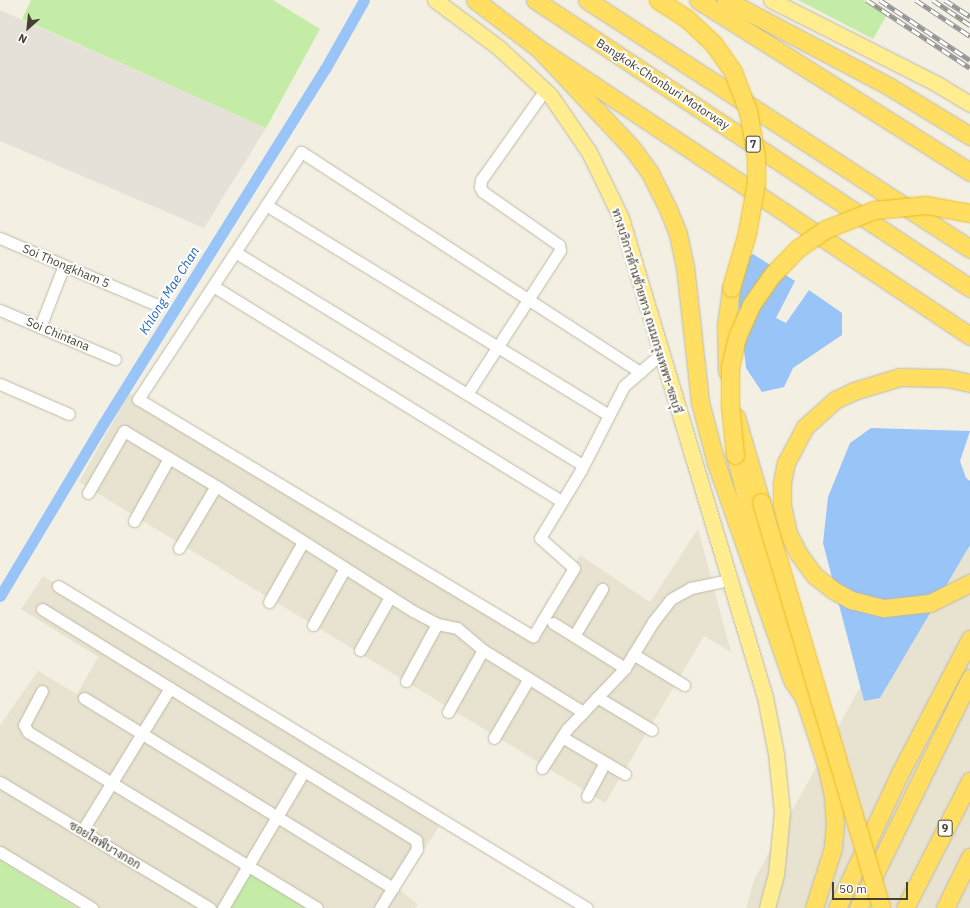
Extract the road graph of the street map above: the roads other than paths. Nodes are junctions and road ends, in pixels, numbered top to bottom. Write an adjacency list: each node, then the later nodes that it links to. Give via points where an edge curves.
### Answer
1 (435, 0): 10 (main road, ทางบริการด้านซ้ายทาง ถนนกรุงเทพฯ-ชลบุรี, via 498,46)
2 (475, 0): 9 (highway)
3 (535, 0): 21 (highway, Bangkok-Chonburi Motorway / 7)
4 (587, 0): 17 (highway)
5 (658, 0): 101 (highway, bridge, via 686,18 713,43 732,72 748,111 756,157 756,182 752,210 728,307 726,352 730,396)
6 (698, 0): 13 (highway)
7 (726, 0): 12 (highway, via 890,87)
8 (772, 0): 11 (main road, via 937,84)
9 (538, 48): 26 (highway); 69 (highway, via 632,148 649,171 668,209 678,234 685,266 700,402 716,463 792,680)
10 (545, 90): 22 (street, via 481,180 480,187 483,192 559,245 557,256); 28 (main road, ทางบริการด้านซ้ายทาง ถนนกรุงเทพฯ-ชลบุรี, via 589,152 621,218)
11 (970, 104)
12 (970, 136)
13 (970, 172)
14 (266, 205): 18 (street); 22 (street, via 301,152); 27 (street)
15 (970, 212): 69 (highway, bridge, via 926,205 874,210 826,228 797,249 772,274 737,337 730,368 730,405 735,455 750,514 796,653 804,684)
16 (0, 238): 19 (street, Soi Thongkham 5)
17 (970, 249)
18 (235, 252): 20 (street); 33 (street)
19 (64, 265): 23 (street, Soi Thongkham 5); 25 (street)
20 (213, 286): 40 (street); 40 (street, via 138,399 534,636 574,568 540,538)
21 (970, 288)
22 (529, 300): 27 (street); 30 (street)
23 (155, 304)
24 (0, 310): 25 (street, Soi Chintana)
25 (40, 327): 29 (street, Soi Chintana)
26 (970, 336)
27 (498, 347): 33 (street); 35 (street)
28 (662, 353): 30 (street); 45 (main road, ทางบริการด้านซ้ายทาง ถนนกรุงเทพฯ-ชลบุรี)
29 (115, 359)
30 (640, 372): 35 (street, via 624,386)
31 (970, 383): 46 (highway, via 947,378 900,378 854,391 835,400 805,427 786,462 782,483 782,505 788,533 798,553 814,575 851,600 884,608 930,602)
32 (0, 384): 34 (street)
33 (467, 394): 37 (street)
34 (69, 414)
35 (609, 415): 37 (street)
36 (169, 458): 38 (street); 39 (street, via 124,431); 41 (street)
37 (583, 465): 40 (street)
38 (216, 486): 42 (street); 43 (street)
39 (88, 493)
40 (561, 501)
41 (134, 521)
42 (303, 542): 44 (street); 50 (street)
43 (179, 548)
44 (345, 568): 49 (street); 54 (street)
45 (729, 580): 59 (street, via 691,588 671,599); 97 (main road, ทางบริการด้านซ้ายทาง ถนนกรุงเทพฯ-ชลบุรี, via 765,697 776,754 782,812 776,874)
46 (970, 583)
47 (58, 586): 96 (street)
48 (602, 589): 55 (street)
49 (390, 597): 53 (street); 57 (street)
50 (269, 602)
51 (42, 609): 65 (street)
52 (553, 623): 55 (street)
53 (437, 624): 58 (street, via 457,628); 63 (street)
54 (313, 625)
55 (574, 636): 60 (street)
56 (970, 639): 99 (highway, via 901,771)
57 (360, 650)
58 (483, 650): 61 (street); 70 (street)
59 (633, 654): 60 (street); 64 (street)
60 (625, 668): 67 (street)
61 (529, 678): 71 (street); 75 (street)
62 (970, 678): 100 (highway)
63 (406, 681)
64 (684, 685)
65 (170, 688): 73 (street); 78 (street)
66 (42, 691): 82 (street, via 24,728)
67 (597, 697): 71 (street); 72 (street)
68 (84, 698): 73 (street)
69 (804, 698): 98 (highway, via 827,768 836,823 833,848)
70 (448, 712)
71 (583, 712): 74 (street)
72 (652, 730)
73 (142, 734): 82 (street); 84 (street)
74 (562, 737): 76 (street); 77 (street)
75 (494, 738)
76 (605, 762): 79 (street); 83 (street)
77 (542, 768)
78 (304, 771): 84 (street); 89 (street, via 416,840 417,849)
79 (625, 774)
80 (970, 781): 102 (highway, 9)
81 (0, 782): 85 (street, ซอยไลฟ์บางกอก)
82 (112, 782): 85 (street); 88 (street)
83 (587, 796)
84 (277, 817): 88 (street); 89 (street)
85 (82, 831): 92 (street, ซอยไลฟ์บางกอก)
86 (0, 852): 91 (street)
87 (970, 857): 90 (highway)
88 (248, 865): 93 (street); 94 (street)
89 (393, 888): 95 (street)
90 (948, 901)
91 (92, 908)
92 (210, 908)
93 (223, 908)
94 (317, 908)
95 (380, 908)
96 (587, 908)
97 (767, 908)
98 (814, 908)
99 (837, 908)
100 (858, 908)
101 (881, 908)
102 (905, 908)

